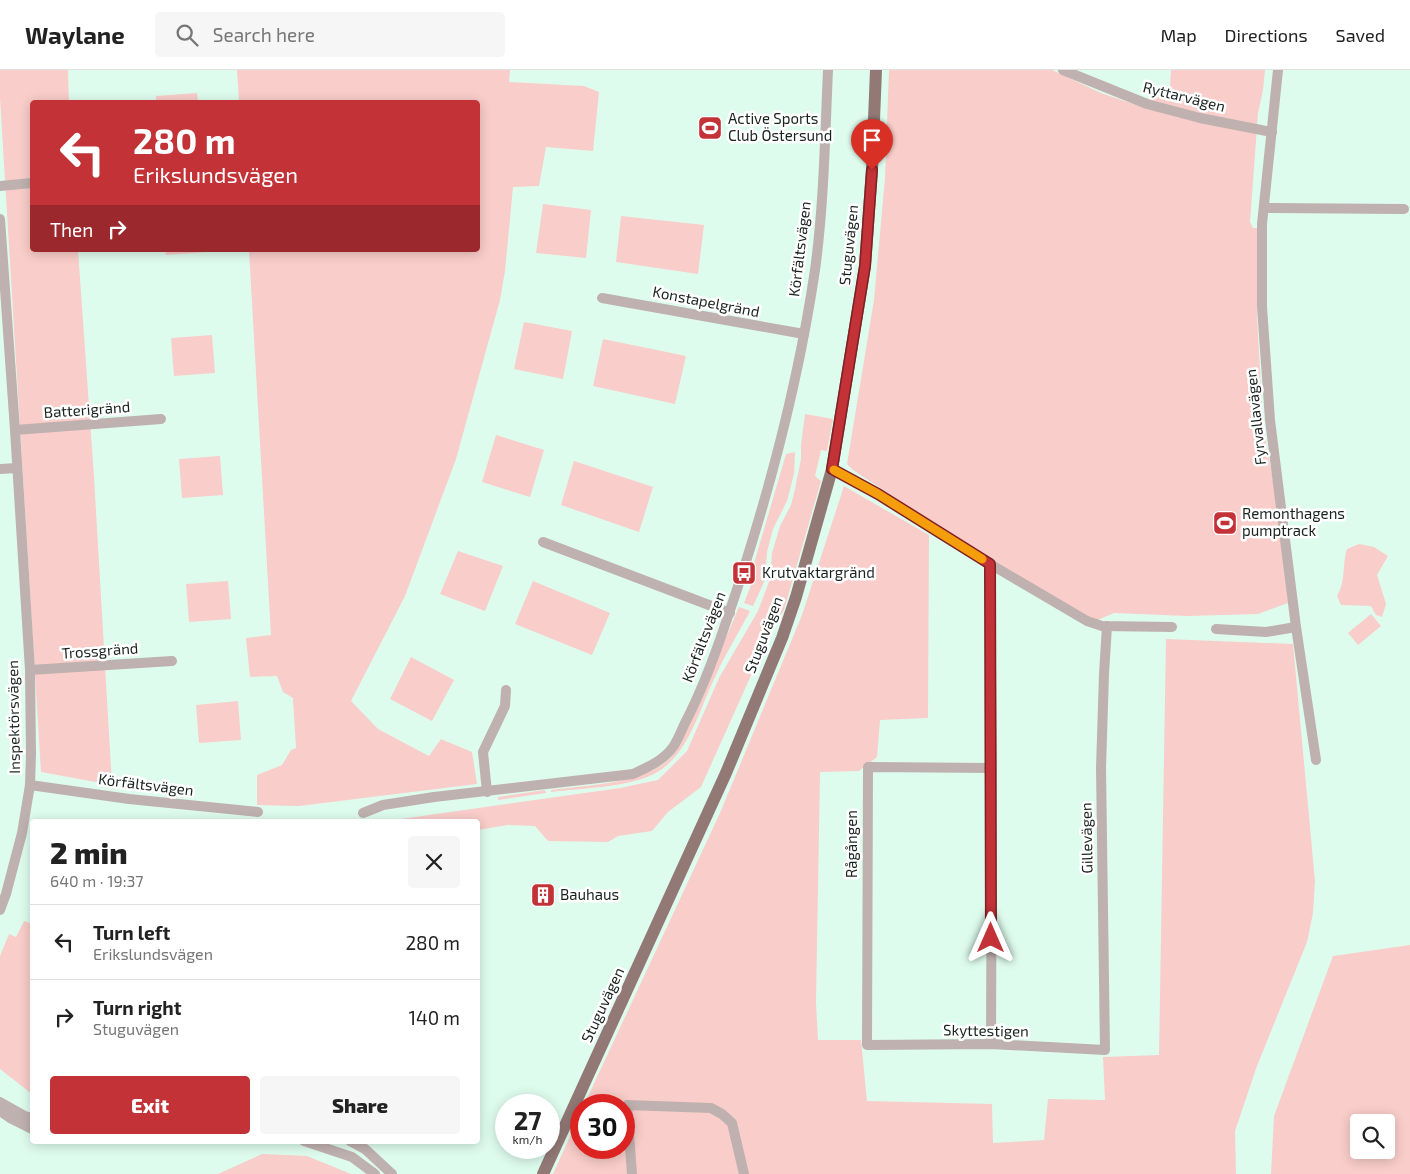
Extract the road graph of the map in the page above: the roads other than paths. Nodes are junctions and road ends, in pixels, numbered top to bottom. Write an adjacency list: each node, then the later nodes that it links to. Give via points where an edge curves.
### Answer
1 (828, 70): 12 (street, Körfältsvägen, via 822,186)
2 (1063, 70): 5 (street, Ryttarvägen, via 1147,104)
3 (1278, 70): 5 (street, Fyrvallavägen)
4 (876, 71): 17 (main road, Stuguvägen, via 865,266)
5 (1272, 132): 8 (street, Fyrvallavägen)
6 (30, 183): 7 (street)
7 (0, 186)
8 (1264, 208): 9 (street); 23 (street, Fyrvallavägen, via 1262,306 1267,391)
9 (1404, 209)
10 (0, 220): 14 (street, Inspektörsvägen)
11 (602, 298): 12 (street, Konstapelgränd)
12 (804, 334): 20 (street, Körfältsvägen, via 778,458)
13 (161, 419): 14 (street, Batterigränd)
14 (15, 430): 15 (street, Inspektörsvägen)
15 (17, 468): 16 (street); 26 (street, Inspektörsvägen)
16 (0, 469)
17 (832, 469): 19 (street); 44 (main road, Stuguvägen, via 782,638 709,812)
18 (543, 542): 20 (street)
19 (990, 564): 21 (street, via 1087,621); 29 (street)
20 (730, 613): 31 (street, Körfältsvägen, via 689,716 673,747 659,761 633,774)
21 (1107, 626): 22 (street); 37 (street, Gillevägen, via 1101,768)
22 (1172, 627)
23 (1296, 627): 24 (street, via 1266,632); 28 (street, Fyrvallavägen)
24 (1216, 629)
25 (172, 661): 26 (street, Trossgränd)
26 (30, 670): 30 (street, Inspektörsvägen)
27 (506, 690): 31 (street, via 505,706 483,752)
28 (1316, 760)
29 (992, 768): 35 (street); 36 (street, Rågången, via 868,767)
30 (30, 786): 32 (street, Körfältsvägen); 34 (street, Inspektörsvägen, via 19,848)
31 (487, 792): 33 (street, Körfältsvägen, via 383,805)
32 (258, 812)
33 (363, 813)
34 (0, 910)
35 (991, 1044): 36 (street, Skyttestigen); 37 (street, Skyttestigen)
36 (866, 1045)
37 (1105, 1050)
38 (0, 1102): 40 (street)
39 (0, 1111): 41 (street)
40 (30, 1117)
41 (30, 1127)
42 (313, 1144): 45 (street, via 352,1157)
43 (356, 1144): 46 (street)
44 (544, 1173)
45 (375, 1174)
46 (392, 1174)
47 (632, 1174): 48 (street, via 627,1105 711,1108 722,1114 732,1123)
48 (744, 1174)

